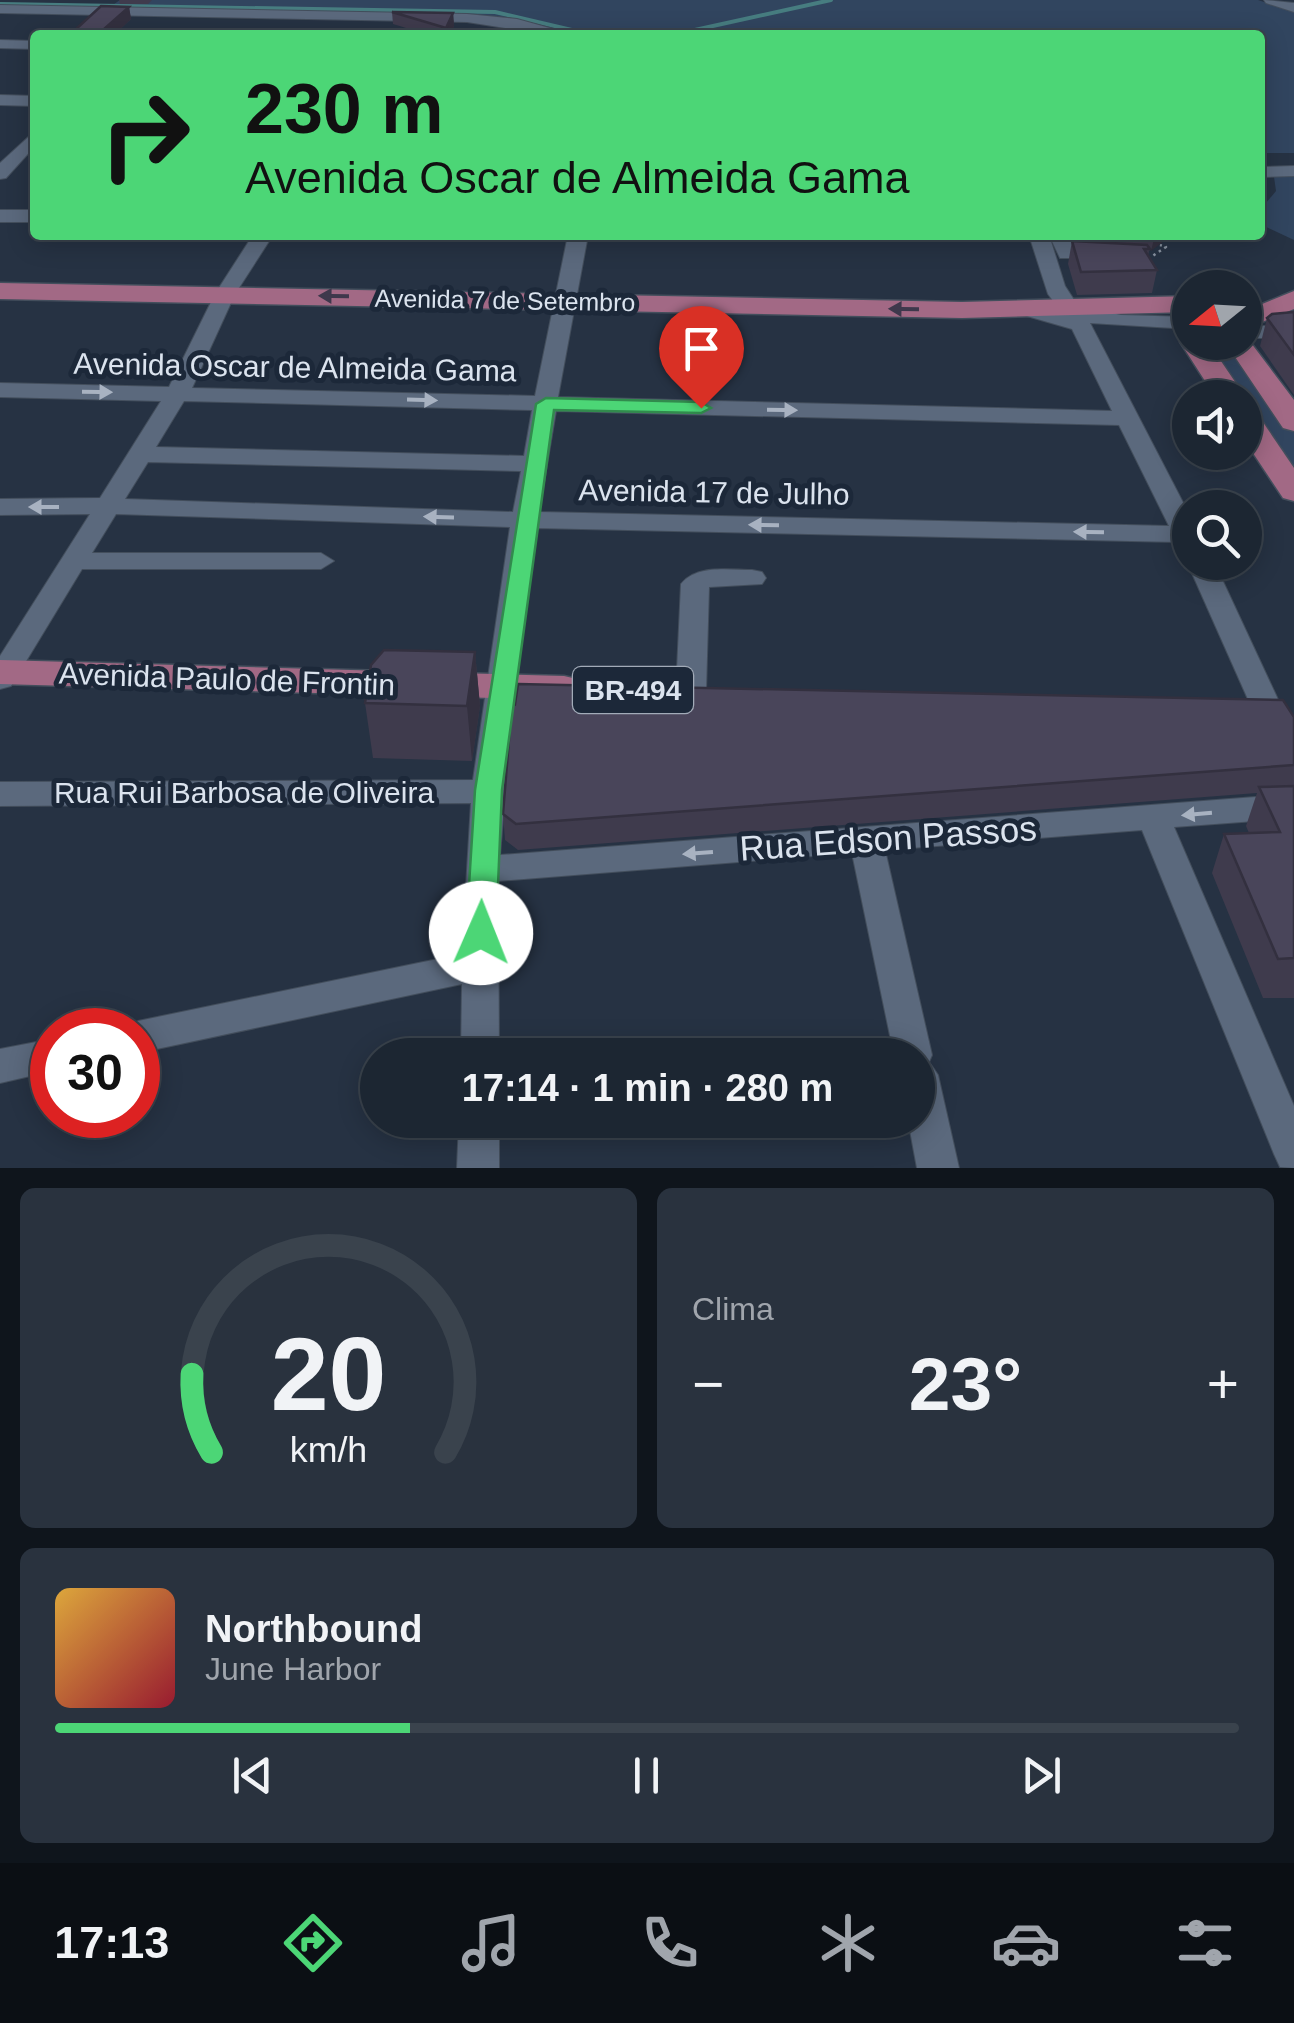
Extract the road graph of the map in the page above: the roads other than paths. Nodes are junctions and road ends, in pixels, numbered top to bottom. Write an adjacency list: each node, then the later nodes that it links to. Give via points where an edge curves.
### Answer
1 (1271, 0): 2 (street)
2 (1294, 8)
3 (0, 10): 4 (street, via 458,18)
4 (530, 26): 7 (street); 8 (street)
5 (470, 28): 6 (street)
6 (462, 30)
7 (519, 30)
8 (547, 30)
9 (0, 44): 10 (street)
10 (30, 45)
11 (0, 100): 12 (street)
12 (30, 100)
13 (0, 154): 14 (street)
14 (27, 154): 19 (street)
15 (1265, 158): 16 (street)
16 (1294, 158)
17 (1294, 171): 18 (street)
18 (1265, 172)
19 (0, 174)
20 (0, 216): 21 (street)
21 (30, 216)
22 (260, 240): 27 (street)
23 (577, 240): 28 (street)
24 (1059, 246): 30 (street)
25 (1294, 284): 29 (main road)
26 (0, 290): 27 (main road, Avenida 7 de Setembro)
27 (225, 294): 28 (main road, Avenida 7 de Setembro, one-way to 27); 36 (street)
28 (564, 302): 30 (main road, Avenida 7 de Setembro, one-way to 28, via 1014,310); 37 (street)
29 (1262, 310)
30 (1082, 318): 32 (main road, Avenida 7 de Setembro); 38 (street)
31 (1262, 320): 33 (street)
32 (1172, 321)
33 (1294, 330)
34 (1262, 338): 39 (main road)
35 (0, 390): 36 (street, Avenida Oscar de Almeida Gama, one-way to 36)
36 (178, 393): 37 (street, Avenida Oscar de Almeida Gama, one-way to 37); 41 (street)
37 (546, 404): 38 (street, Avenida Oscar de Almeida Gama, one-way to 38); 42 (street)
38 (1128, 418): 45 (street)
39 (1294, 422)
40 (1262, 443): 43 (main road)
41 (141, 454): 42 (street); 44 (street)
42 (536, 464): 47 (street)
43 (1294, 490)
44 (109, 506): 46 (street, Avenida 17 de Julho, one-way to 46); 47 (street, Avenida 17 de Julho, one-way to 44); 49 (street)
45 (1172, 506)
46 (0, 507)
47 (526, 520): 48 (street, Avenida 17 de Julho, one-way to 47); 54 (street)
48 (1172, 538)
49 (74, 562): 50 (street); 53 (street)
50 (322, 562)
51 (752, 578): 56 (street, via 695,584)
52 (1210, 580): 59 (street)
53 (1, 674): 54 (main road, Avenida Paulo de Frontin / BR-494)
54 (502, 686): 55 (main road, Avenida Paulo de Frontin / BR-494); 60 (street)
55 (596, 689)
56 (672, 691): 57 (main road, BR-494)
57 (730, 692)
58 (1226, 705): 59 (main road)
59 (1280, 706)
60 (489, 790): 61 (street, Rua Rui Barbosa de Oliveira); 65 (street)
61 (0, 794)
62 (1294, 806): 63 (street, Rua Edson Passos, one-way to 63)
63 (1152, 817): 64 (street, Rua Edson Passos); 74 (street)
64 (866, 840): 65 (street, Rua Edson Passos, one-way to 65); 69 (street)
65 (482, 868): 66 (street)
66 (481, 966): 67 (street); 68 (street)
67 (160, 1032)
68 (480, 1038)
69 (909, 1038)
70 (30, 1059): 71 (street)
71 (0, 1066)
72 (478, 1138): 75 (street)
73 (932, 1138): 76 (street)
74 (1294, 1154)
75 (478, 1168)
76 (938, 1168)

